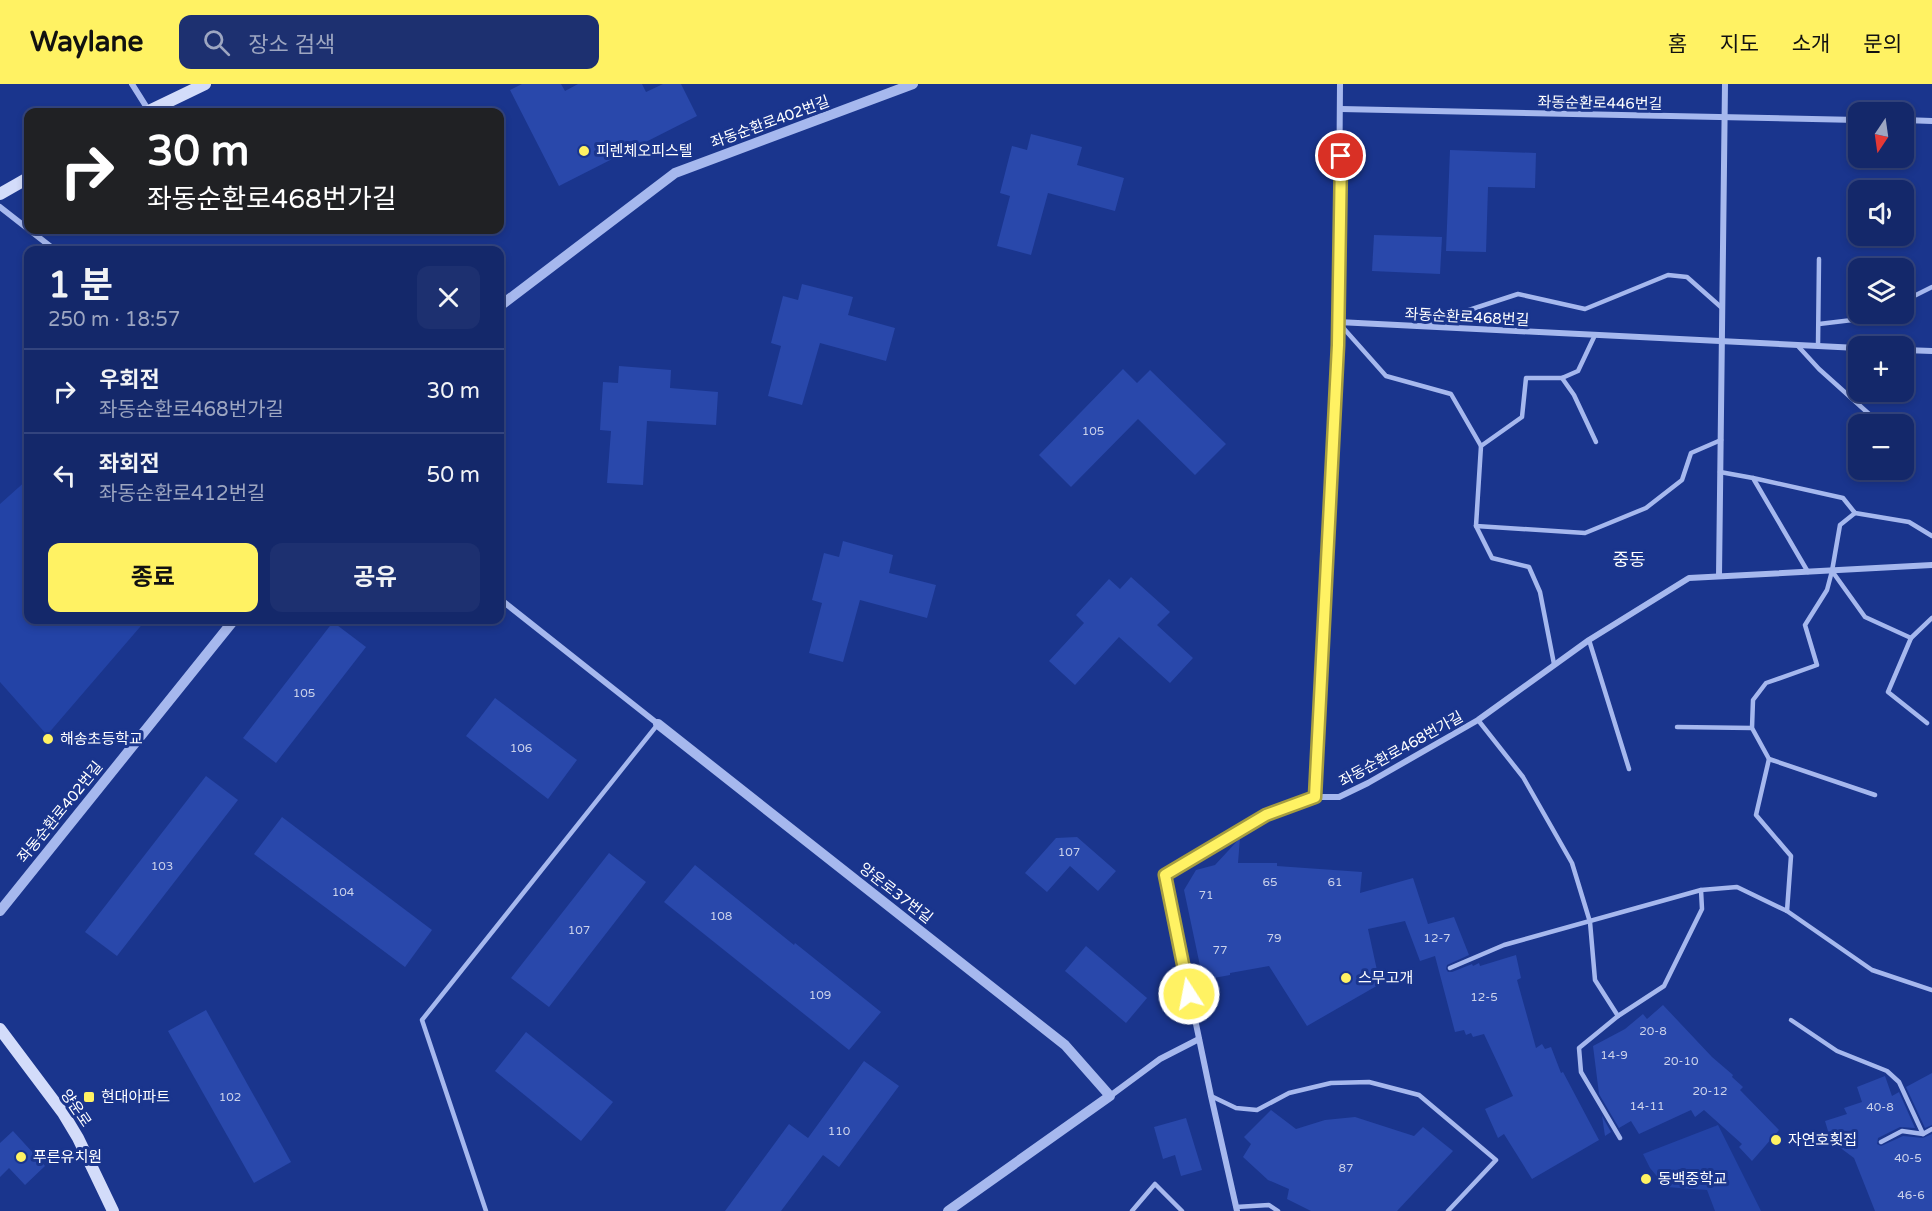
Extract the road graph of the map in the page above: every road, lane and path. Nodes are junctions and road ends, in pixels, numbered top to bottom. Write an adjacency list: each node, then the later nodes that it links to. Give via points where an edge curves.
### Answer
1 (132, 84): 6 (street)
2 (205, 84): 7 (main road)
3 (913, 84): 22 (street, 좌동순환로402번길, via 675,173)
4 (1340, 84): 8 (street)
5 (1725, 84): 9 (street)
6 (146, 108)
7 (156, 108)
8 (1341, 109): 9 (street, 좌동순환로446번길); 25 (street)
9 (1725, 117): 10 (street, 좌동순환로446번길); 23 (street)
10 (1848, 120)
11 (1914, 120): 12 (street)
12 (1932, 121)
13 (24, 180): 14 (main road)
14 (0, 194)
15 (0, 207): 16 (street)
16 (24, 226)
17 (35, 234): 18 (street)
18 (50, 246)
19 (1819, 259): 26 (lane)
20 (1932, 287): 21 (lane)
21 (1914, 296)
22 (504, 303)
23 (1722, 308): 27 (lane, via 1687,277 1668,275 1585,309 1518,294); 29 (street)
24 (1848, 320): 26 (lane)
25 (1338, 322): 27 (street, 좌동순환로468번길); 39 (lane, via 1386,376 1451,394); 63 (street)
26 (1818, 324): 31 (lane)
27 (1418, 326): 28 (street, 좌동순환로468번길)
28 (1595, 335): 29 (street, 좌동순환로468번길); 35 (lane, via 1578,371)
29 (1722, 342): 30 (street, 좌동순환로468번길); 37 (street)
30 (1797, 345): 31 (street, 좌동순환로468번길); 36 (lane)
31 (1818, 346): 32 (street, 좌동순환로468번길)
32 (1848, 348)
33 (1914, 350): 34 (street)
34 (1932, 351)
35 (1562, 378): 38 (lane); 39 (lane, via 1526,378 1522,417)
36 (1869, 414)
37 (1721, 440): 40 (street); 43 (lane, via 1691,453 1682,480 1646,508 1585,533)
38 (1596, 442)
39 (1480, 446): 43 (lane)
40 (1720, 472): 41 (lane); 48 (street)
41 (1752, 478): 42 (lane, via 1843,498); 47 (lane)
42 (1855, 513): 44 (lane, via 1909,522); 46 (lane, via 1840,525)
43 (1476, 526): 54 (lane, via 1492,558 1529,567 1540,592)
44 (1932, 536)
45 (1932, 565): 46 (street, 좌동순환로468번가길)
46 (1832, 571): 47 (street, 좌동순환로468번가길); 52 (lane, via 1865,617); 59 (lane, via 1827,590 1804,625 1817,665 1766,683 1753,700)
47 (1808, 572): 48 (street, 좌동순환로468번가길)
48 (1719, 576): 53 (street, 좌동순환로468번가길, via 1689,578)
49 (504, 602): 57 (street, 양운로37번길)
50 (1932, 618): 52 (lane)
51 (231, 624): 66 (street, 좌동순환로402번길)
52 (1911, 638): 56 (lane, via 1888,692)
53 (1589, 640): 54 (street, 좌동순환로468번가길); 61 (lane)
54 (1554, 664): 55 (street, 좌동순환로468번가길)
55 (1478, 720): 63 (street, 좌동순환로468번가길, via 1339,797); 67 (lane, via 1523,777 1572,863)
56 (1927, 723)
57 (658, 724): 74 (street, 양운로37번길, via 1065,1045); 82 (lane, via 422,1020)
58 (1677, 727): 59 (lane)
59 (1752, 728): 60 (lane)
60 (1769, 759): 62 (lane); 65 (lane, via 1756,815 1791,856)
61 (1629, 769)
62 (1875, 795)
63 (1315, 797): 73 (street, 좌동순환로468번가길, via 1266,815 1165,875)
64 (1701, 890): 65 (lane, via 1737,887); 67 (lane); 70 (lane, via 1702,909 1664,986)
65 (1787, 910): 69 (lane, via 1872,969)
66 (0, 911)
67 (1590, 922): 68 (lane, via 1504,945); 70 (lane, via 1595,980)
68 (1450, 968)
69 (1932, 990)
70 (1617, 1016): 78 (lane, via 1579,1048 1581,1072)
71 (1791, 1020): 77 (lane, via 1837,1051 1887,1071 1899,1082)
72 (0, 1029): 81 (main road, 양운로, via 68,1121)
73 (1199, 1039): 74 (street, via 1160,1059); 75 (street, 좌동순환로468번가길)
74 (1110, 1096): 83 (street)
75 (1211, 1096): 80 (street, 좌동순환로468번가길); 87 (lane, via 1236,1108 1257,1110 1289,1093 1331,1083 1370,1082 1419,1095 1496,1160)
76 (1932, 1129): 77 (lane)
77 (1923, 1134): 79 (lane, via 1902,1131)
78 (1620, 1138)
79 (1881, 1142)
80 (1237, 1209): 86 (lane, via 1269,1205)
81 (113, 1211)
82 (486, 1211)
83 (948, 1211)
84 (1132, 1211): 85 (lane, via 1155,1184)
85 (1182, 1211)
86 (1278, 1211)
87 (1448, 1211)

